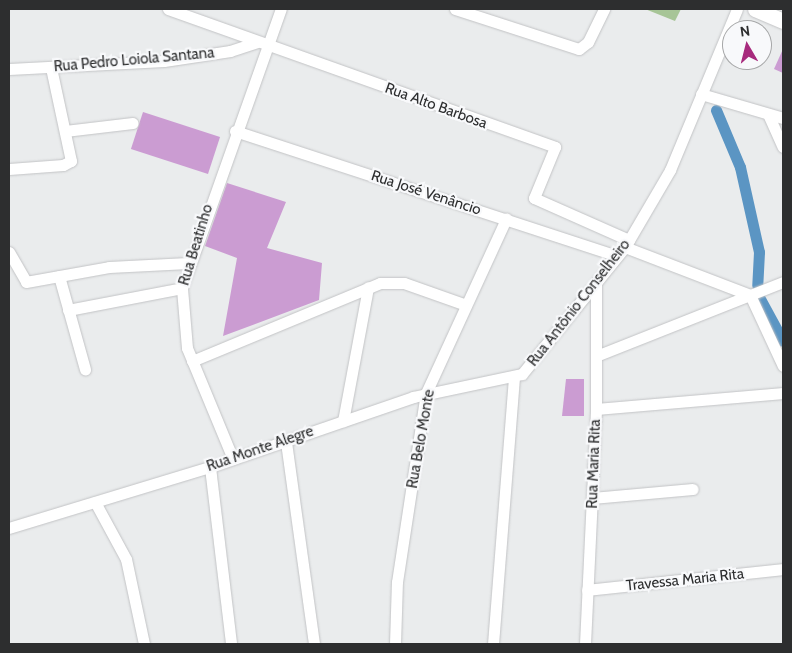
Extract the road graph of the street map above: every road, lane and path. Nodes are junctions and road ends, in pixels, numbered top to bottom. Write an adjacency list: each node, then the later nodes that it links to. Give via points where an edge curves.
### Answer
1 (168, 9): 8 (street, Rua Alto Barbosa)
2 (281, 9): 8 (street, Rua Beatinho)
3 (455, 9): 4 (street, via 573,48 586,46)
4 (604, 9)
5 (736, 9): 11 (street, Rua Antônio Conselheiro)
6 (755, 9): 7 (main road)
7 (783, 21)
8 (263, 44): 9 (street, Rua Pedro Loiola Santana, via 164,60); 16 (street, Rua Beatinho); 20 (street, Rua Alto Barbosa, via 555,147 534,198)
9 (51, 68): 10 (street, Rua Pedro Loiola Santana); 15 (street)
10 (9, 69)
11 (701, 94): 12 (street); 20 (street, Rua Antônio Conselheiro, via 670,170)
12 (768, 114): 13 (street); 17 (street)
13 (783, 118)
14 (133, 123): 15 (street)
15 (65, 131): 18 (street, via 71,158 68,164)
16 (236, 131): 19 (street, Rua José Venâncio); 23 (street, Rua Beatinho)
17 (783, 148)
18 (9, 169)
19 (506, 219): 22 (street, Rua José Venâncio); 30 (street, Rua Belo Monte)
20 (627, 243): 22 (street, Rua Antônio Conselheiro); 29 (street)
21 (9, 252): 24 (street, via 26,282)
22 (617, 256): 26 (street, Rua Antônio Conselheiro)
23 (188, 263): 24 (street, via 109,267); 28 (street, Rua Beatinho)
24 (59, 276): 31 (street)
25 (783, 282): 29 (street)
26 (596, 283): 32 (street, Rua Maria Rita); 36 (street, Rua Antônio Conselheiro, via 538,358)
27 (368, 287): 30 (street, via 392,282); 33 (street, via 266,328 221,352); 40 (street)
28 (182, 288): 31 (street); 33 (street, Rua Beatinho, via 182,328)
29 (750, 295): 32 (street); 34 (street)
30 (466, 305): 37 (street, Rua Belo Monte)
31 (68, 310): 35 (street)
32 (596, 356): 39 (street, Rua Maria Rita)
33 (192, 361): 42 (street, Rua Beatinho)
34 (783, 366)
35 (85, 369)
36 (514, 378): 37 (street, Rua Monte Alegre); 54 (street, Rua Antônio Conselheiro)
37 (426, 393): 40 (street, Rua Monte Alegre); 53 (street, Rua Belo Monte, via 396,582)
38 (783, 393): 39 (street)
39 (596, 409): 45 (street, Rua Maria Rita)
40 (343, 421): 41 (street, Rua Monte Alegre)
41 (286, 442): 42 (street, Rua Monte Alegre); 52 (street)
42 (233, 459): 43 (street, Rua Monte Alegre)
43 (210, 467): 46 (street, Rua Monte Alegre); 51 (street)
44 (693, 489): 45 (street)
45 (592, 498): 49 (street, Rua Maria Rita)
46 (96, 502): 47 (street, Rua Monte Alegre); 50 (street, via 126,559)
47 (9, 528)
48 (783, 570): 49 (street, Travessa Maria Rita)
49 (587, 590): 55 (street, Rua Maria Rita)
50 (144, 644)
51 (231, 644)
52 (314, 644)
53 (395, 644)
54 (493, 644)
55 (585, 644)

